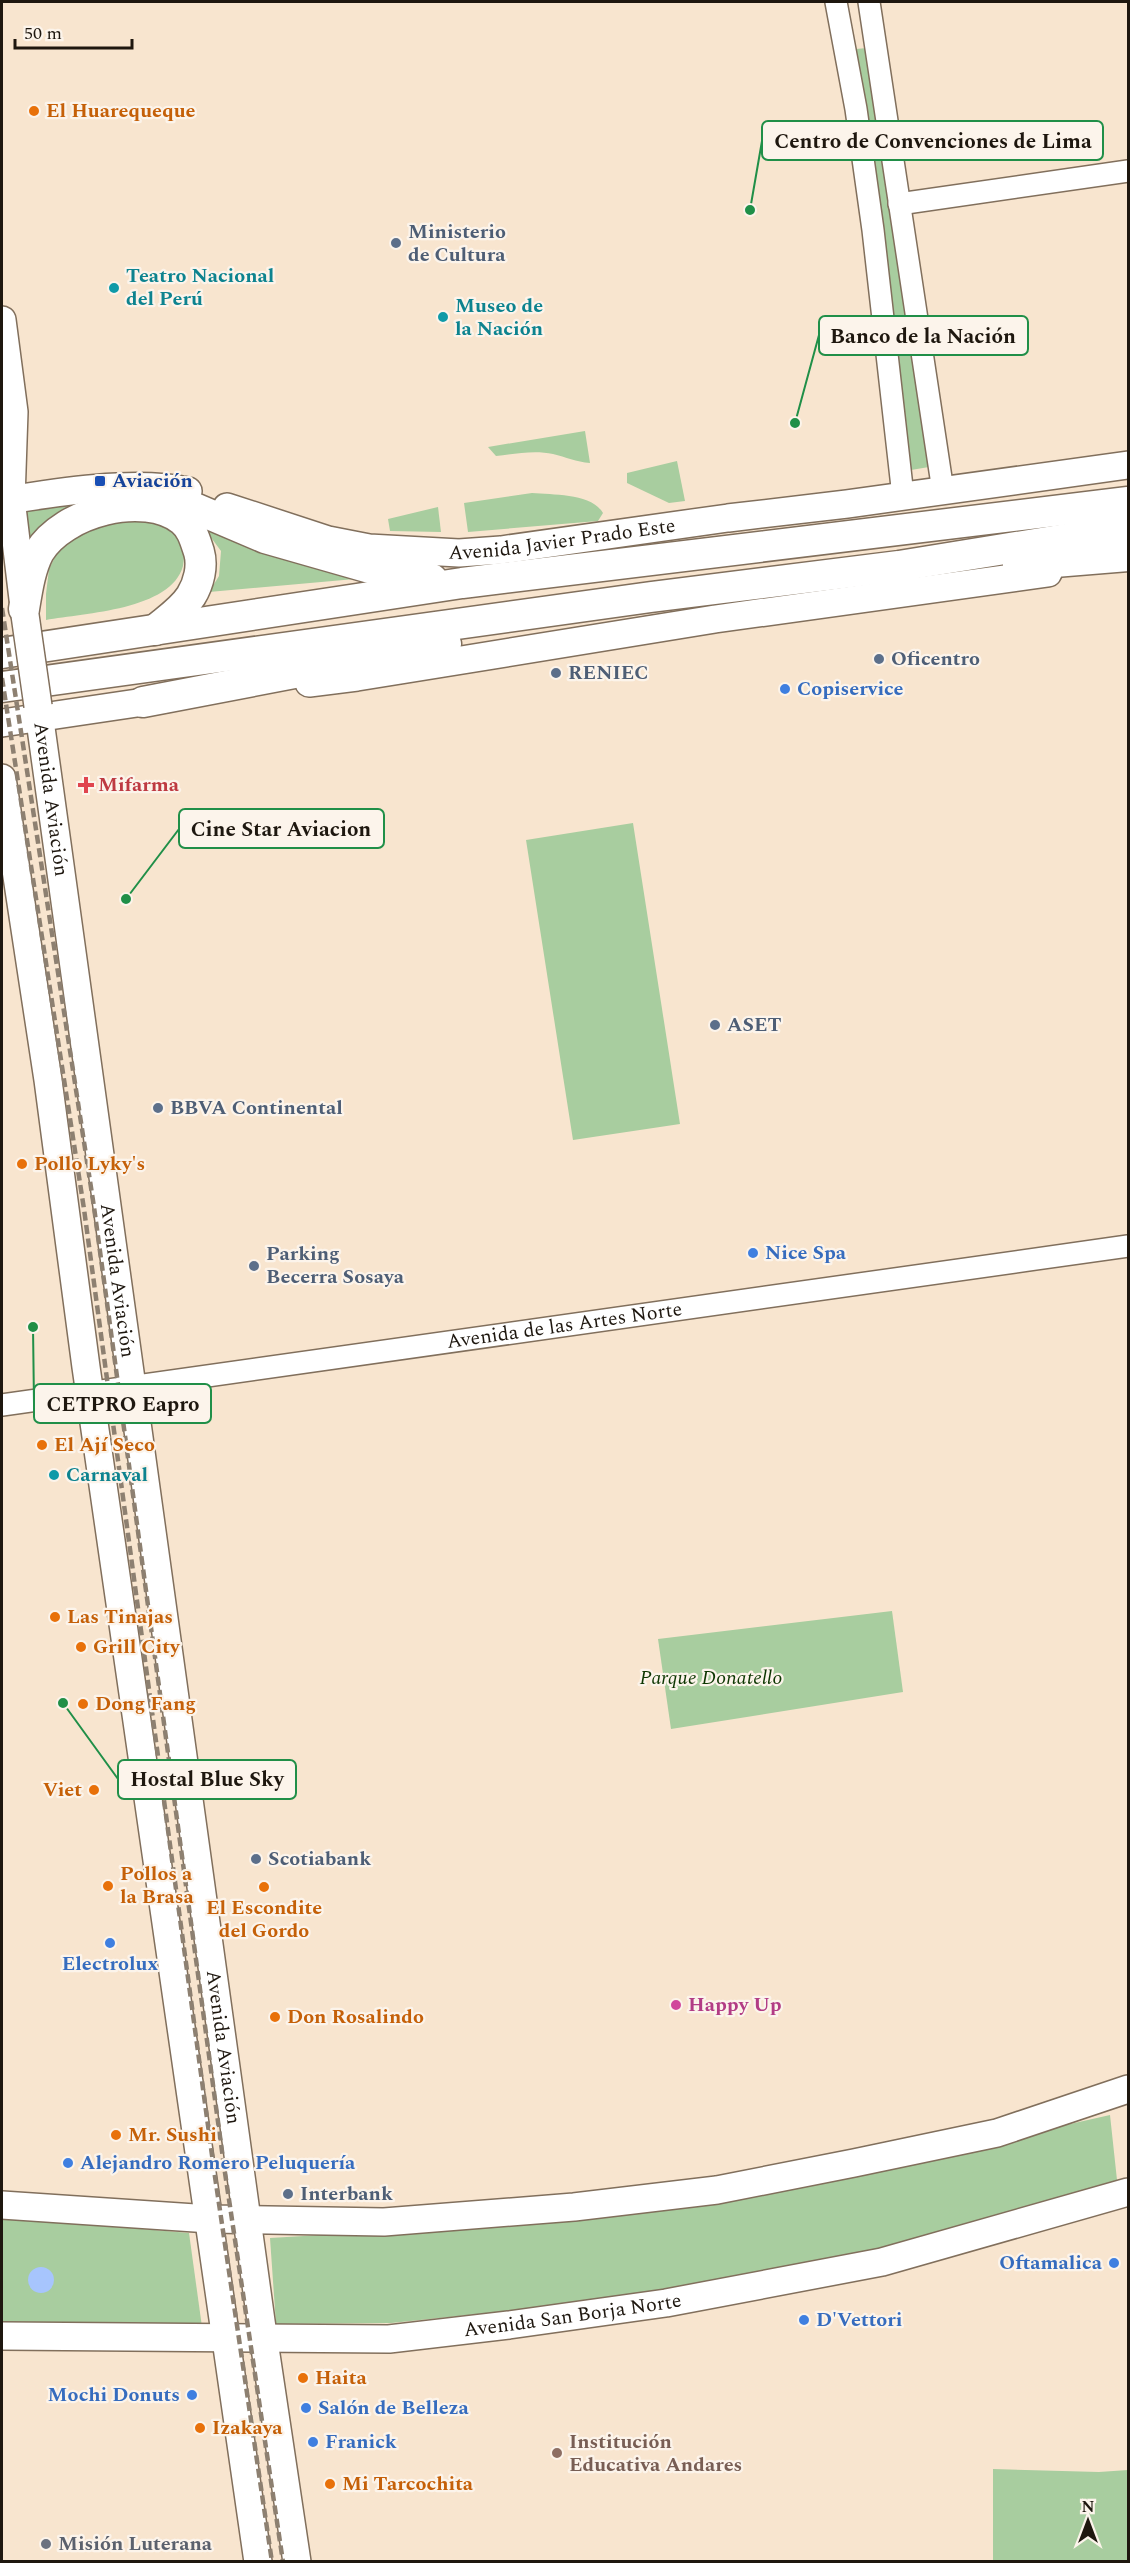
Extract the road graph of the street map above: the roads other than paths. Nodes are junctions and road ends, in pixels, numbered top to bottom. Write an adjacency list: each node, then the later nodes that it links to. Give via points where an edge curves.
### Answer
1 (836, 2): 7 (street, via 862,153)
2 (869, 2): 4 (street)
3 (1128, 171): 4 (street)
4 (899, 204): 6 (street)
5 (2, 320): 13 (main road, Avenida Aviación, via 14,412)
6 (926, 385): 7 (street, via 918,393 904,395); 11 (street)
7 (892, 391): 12 (street)
8 (1128, 465): 11 (main road, Avenida Javier Prado Este)
9 (1128, 481): 16 (highway, via 781,535)
10 (131, 487): 12 (main road, Avenida Javier Prado Este, via 188,491 328,540 369,548 459,553); 13 (main road, Avenida Javier Prado Este); 19 (highway, via 163,495 265,538 323,555 384,572)
11 (943, 491): 12 (main road, Avenida Javier Prado Este)
12 (903, 496)
13 (6, 500): 21 (main road, Avenida Aviación)
14 (1128, 502): 16 (highway, Avenida Javier Prado Este)
15 (1128, 529): 18 (highway)
16 (753, 547): 19 (highway, Avenida Javier Prado Este)
17 (1128, 558): 18 (highway, via 1022,565); 25 (main road, via 357,677)
18 (898, 566): 20 (highway)
19 (462, 583): 22 (highway, Avenida Javier Prado Este)
20 (651, 597): 24 (highway); 25 (highway, via 601,615)
21 (24, 612): 22 (highway, via 39,552 65,526 86,514 113,508 153,508 174,515 190,529 201,568 189,599); 26 (main road, Avenida Aviación, bridge)
22 (155, 630): 23 (highway, Avenida Javier Prado Este)
23 (2, 653)
24 (2, 687)
25 (143, 702): 26 (main road)
26 (38, 712): 27 (main road); 30 (main road, Avenida Aviación)
27 (2, 723)
28 (2, 778): 31 (main road, Avenida Aviación)
29 (1128, 1246): 30 (street, Avenida de las Artes Norte)
30 (133, 1387): 31 (street, Avenida de las Artes Norte); 37 (main road, Avenida Aviación)
31 (90, 1393): 32 (street, Avenida de las Artes Norte); 36 (main road, Avenida Aviación)
32 (2, 1405)
33 (1128, 2089): 37 (main road, via 997,2133 717,2190 450,2219)
34 (1128, 2192): 40 (main road, Avenida San Borja Norte, via 882,2262 666,2303 389,2339)
35 (2, 2205): 36 (main road)
36 (210, 2219): 37 (main road); 39 (main road, Avenida Aviación)
37 (249, 2221): 40 (main road, Avenida Aviación)
38 (2, 2336): 39 (main road, Avenida San Borja Norte)
39 (225, 2339): 40 (main road, Avenida San Borja Norte); 41 (main road, Avenida Aviación)
40 (264, 2340): 42 (main road, Avenida Aviación)
41 (258, 2562)
42 (297, 2562)

